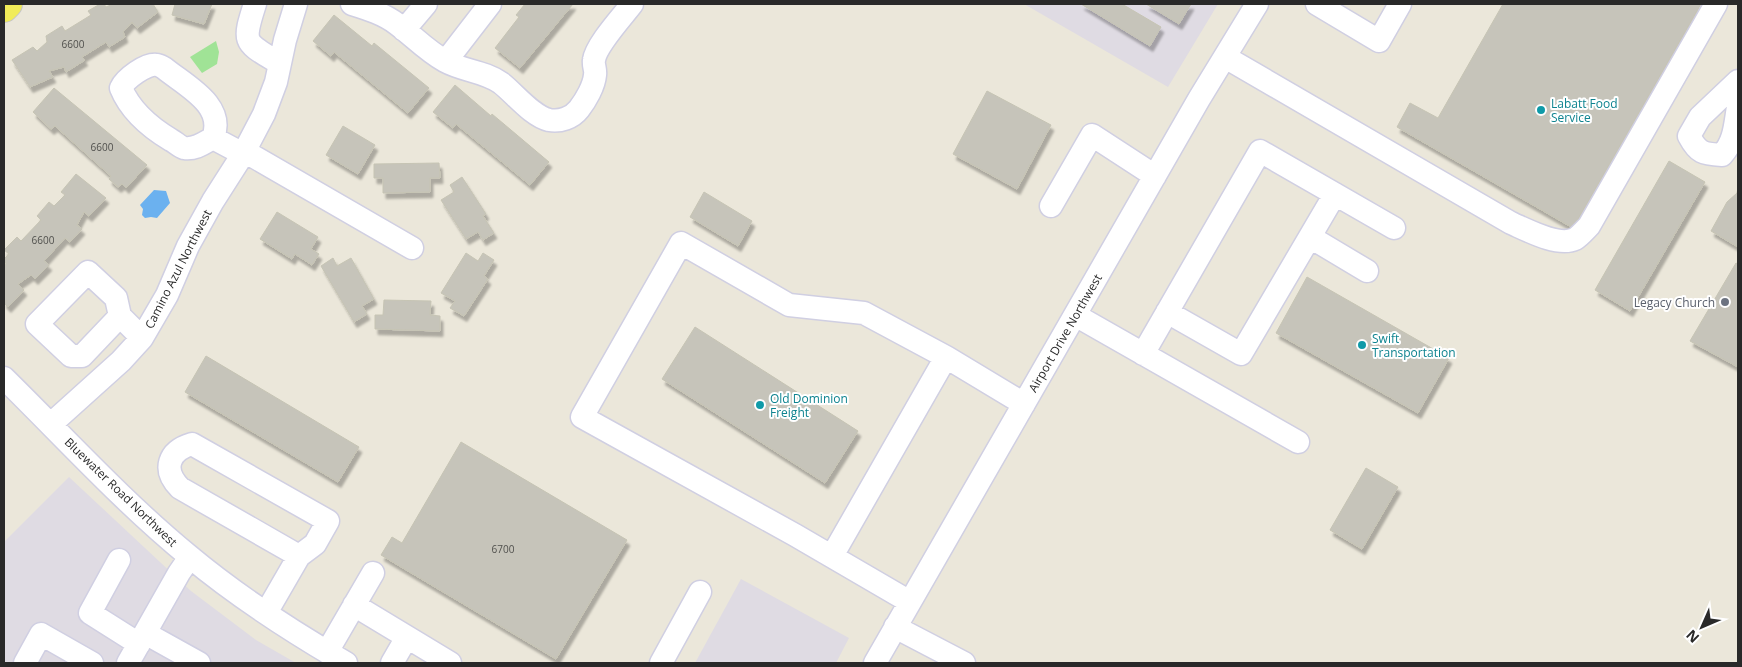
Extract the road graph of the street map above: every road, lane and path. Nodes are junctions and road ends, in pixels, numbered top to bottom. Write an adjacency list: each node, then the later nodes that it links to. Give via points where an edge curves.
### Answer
1 (8, 4): 12 (main road)
2 (255, 4): 16 (street, via 246,30 248,40)
3 (296, 4): 16 (street, Camino Azul Northwest)
4 (352, 4): 13 (street, via 374,11)
5 (426, 4): 13 (street)
6 (490, 4): 15 (street)
7 (632, 4): 15 (street, via 599,46 594,59 595,75 579,110 562,121 547,119 529,108 500,83)
8 (1258, 4): 14 (street, Airport Drive Northwest)
9 (1317, 4): 10 (street, via 1379,41)
10 (1400, 4)
11 (1716, 4): 14 (street, via 1589,226 1576,239 1566,242 1546,238 1511,223)
12 (4, 8)
13 (404, 30): 15 (street)
14 (1225, 57): 21 (street, Airport Drive Northwest)
15 (446, 61)
16 (279, 64): 20 (street, Camino Azul Northwest, via 264,114)
17 (1738, 81): 18 (street, via 1700,117 1689,136 1696,149 1708,154 1722,154 1729,148)
18 (1738, 107)
19 (213, 138): 20 (street)
20 (244, 152): 26 (street); 31 (street, Camino Azul Northwest, via 188,246 167,294)
21 (1155, 176): 23 (street, via 1092,135); 29 (street, Airport Drive Northwest)
22 (1335, 194): 24 (street); 25 (street); 28 (street, via 1260,151)
23 (1051, 206)
24 (1394, 228)
25 (1310, 237): 27 (street); 28 (street, via 1241,354)
26 (412, 248)
27 (1367, 271)
28 (1167, 312): 32 (street)
29 (1075, 315): 32 (street); 35 (street, Airport Drive Northwest)
30 (120, 316): 31 (street)
31 (142, 338): 36 (street, Camino Azul Northwest)
32 (1143, 354): 37 (street)
33 (946, 356): 35 (street); 39 (street); 39 (street, via 864,313 789,304 681,242 582,417)
34 (4, 378): 36 (street, Bluewater Road Northwest)
35 (1024, 404): 44 (street, Airport Drive Northwest)
36 (50, 424): 40 (street, Bluewater Road Northwest, via 144,518)
37 (1298, 442)
38 (299, 556): 38 (street, via 315,544 328,521 192,444 175,453 169,473 180,488); 46 (street)
39 (832, 556): 44 (street)
40 (190, 557): 46 (street, Bluewater Road Northwest); 48 (street)
41 (118, 560): 48 (street, via 90,613)
42 (373, 573): 45 (street)
43 (700, 592): 57 (street)
44 (910, 602): 47 (street, Airport Drive Northwest)
45 (354, 605): 49 (street); 50 (street)
46 (266, 613): 50 (street, Bluewater Road Northwest)
47 (896, 627): 58 (street, Airport Drive Northwest); 59 (street)
48 (142, 638): 53 (street); 54 (street)
49 (407, 638): 55 (street); 56 (street)
50 (336, 658)
51 (25, 663): 52 (street, via 41,634)
52 (92, 663)
53 (128, 663)
54 (199, 663)
55 (392, 663)
56 (450, 663)
57 (661, 663)
58 (875, 663)
59 (964, 663)

